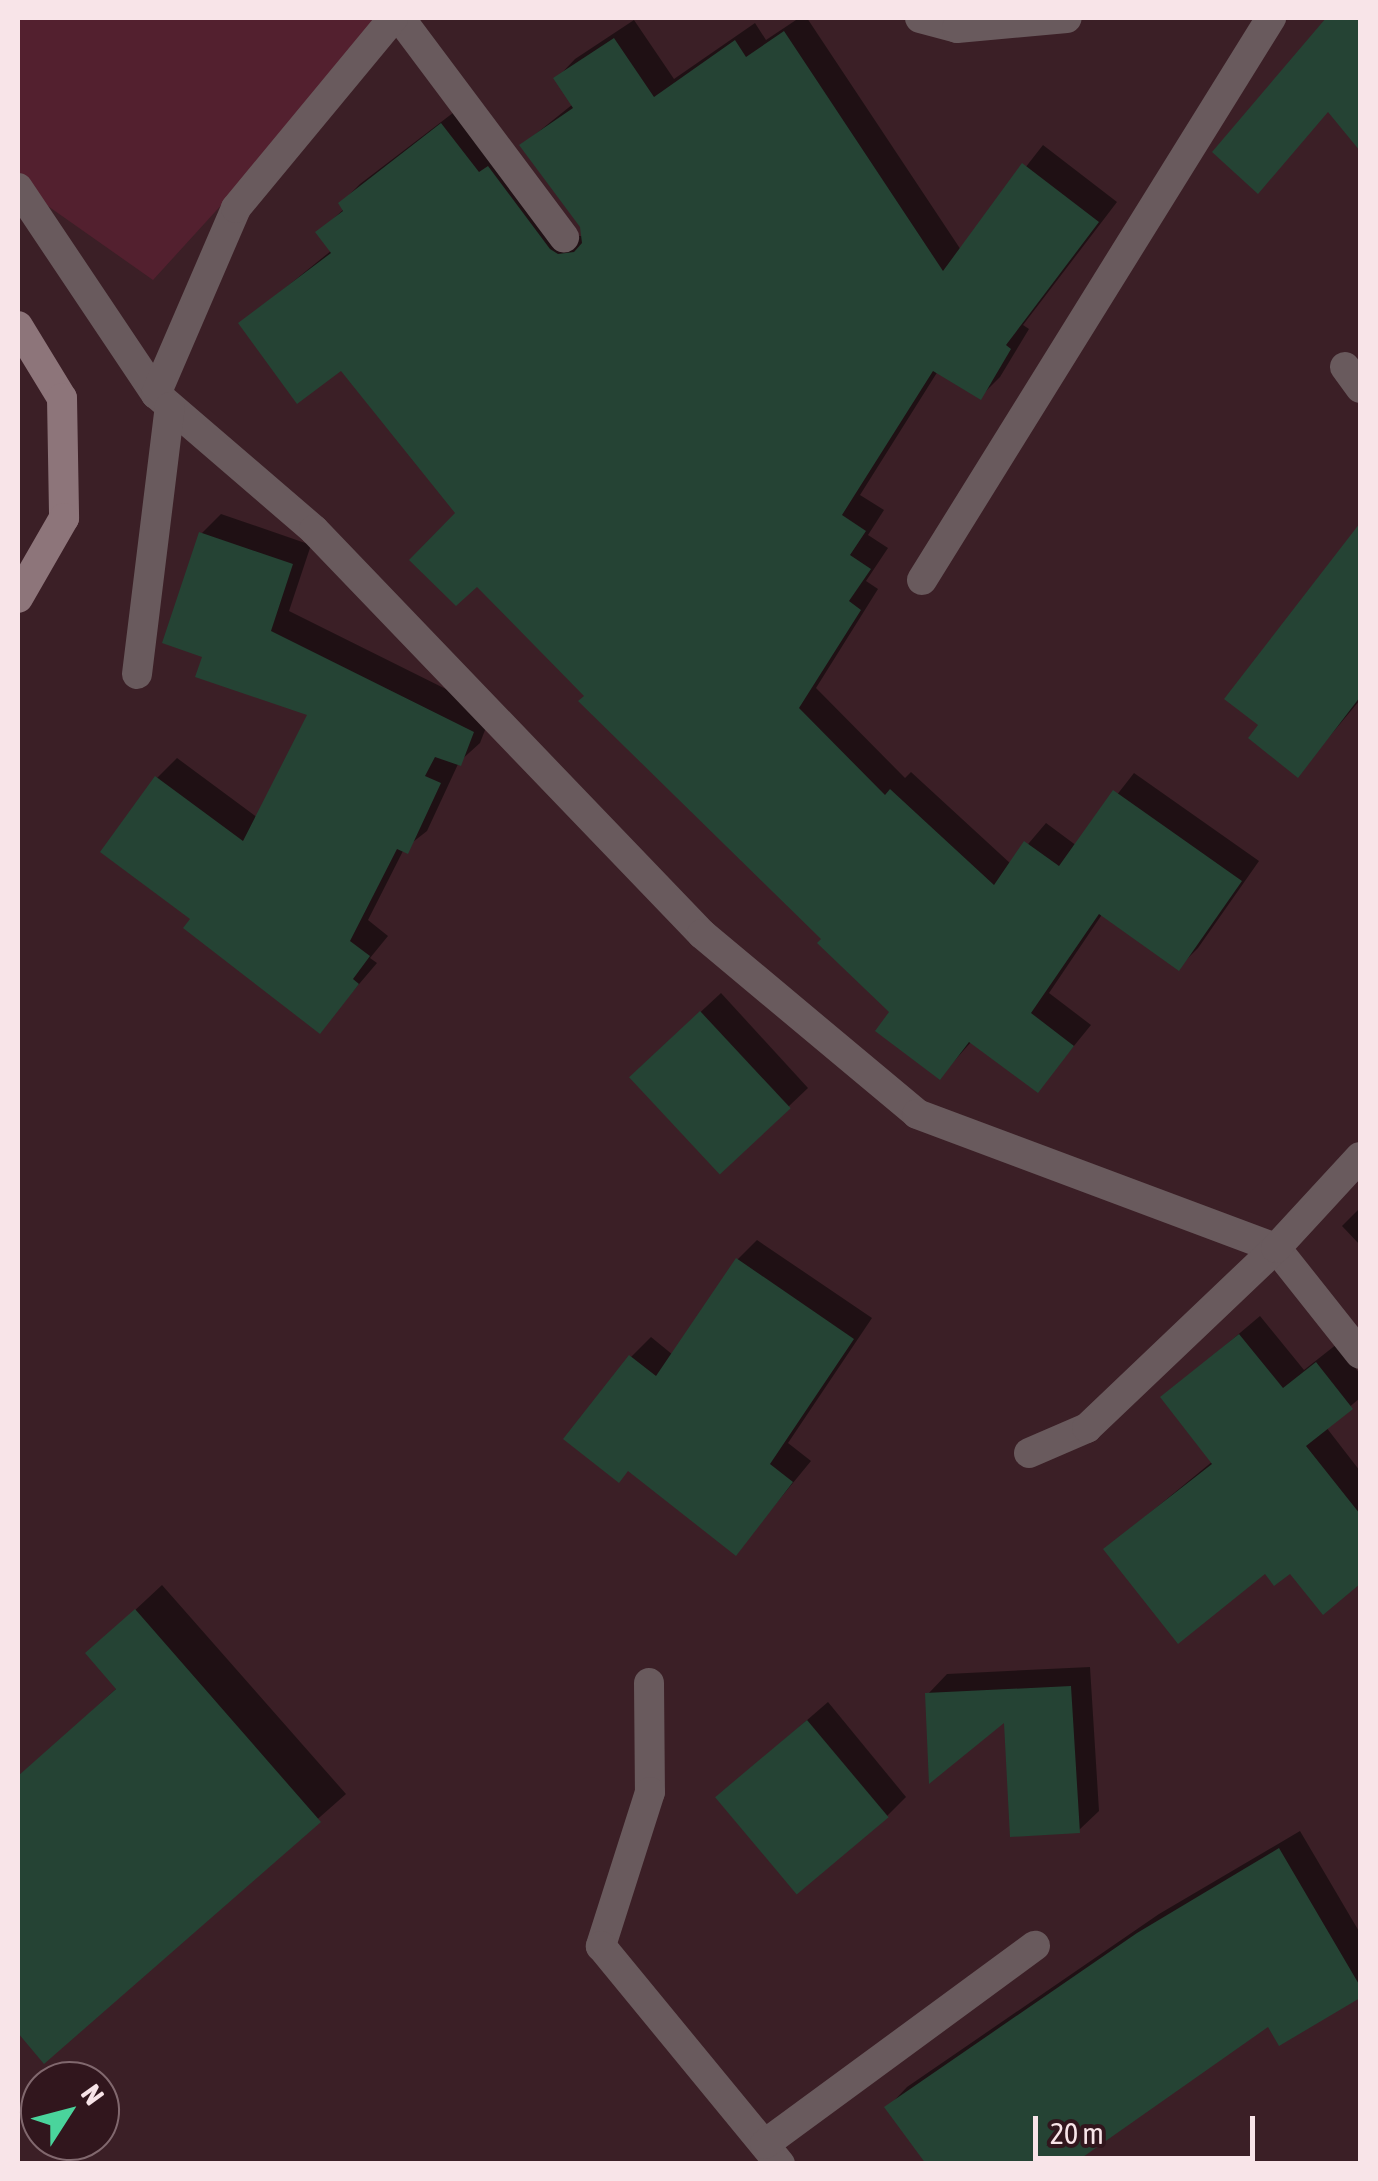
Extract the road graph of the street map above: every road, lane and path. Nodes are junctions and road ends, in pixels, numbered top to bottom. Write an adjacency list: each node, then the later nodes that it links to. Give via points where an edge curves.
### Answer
1 (392, 18): 9 (street, via 236,208)
2 (400, 18): 7 (street)
3 (920, 18): 4 (street, via 957,28)
4 (1066, 18)
5 (1271, 18): 10 (street)
6 (18, 188): 9 (street)
7 (564, 237)
8 (18, 326): 11 (street, via 62,398 64,518)
9 (163, 401): 12 (street); 14 (street, via 314,530 702,934 917,1114)
10 (922, 580)
11 (18, 598)
12 (137, 674)
13 (1360, 1157): 14 (street)
14 (1276, 1248): 15 (street); 16 (street, via 1087,1428)
15 (1360, 1354)
16 (1029, 1454)
17 (649, 1683): 19 (street, via 650,1792 601,1946)
18 (1035, 1946): 19 (street)
19 (772, 2154)

